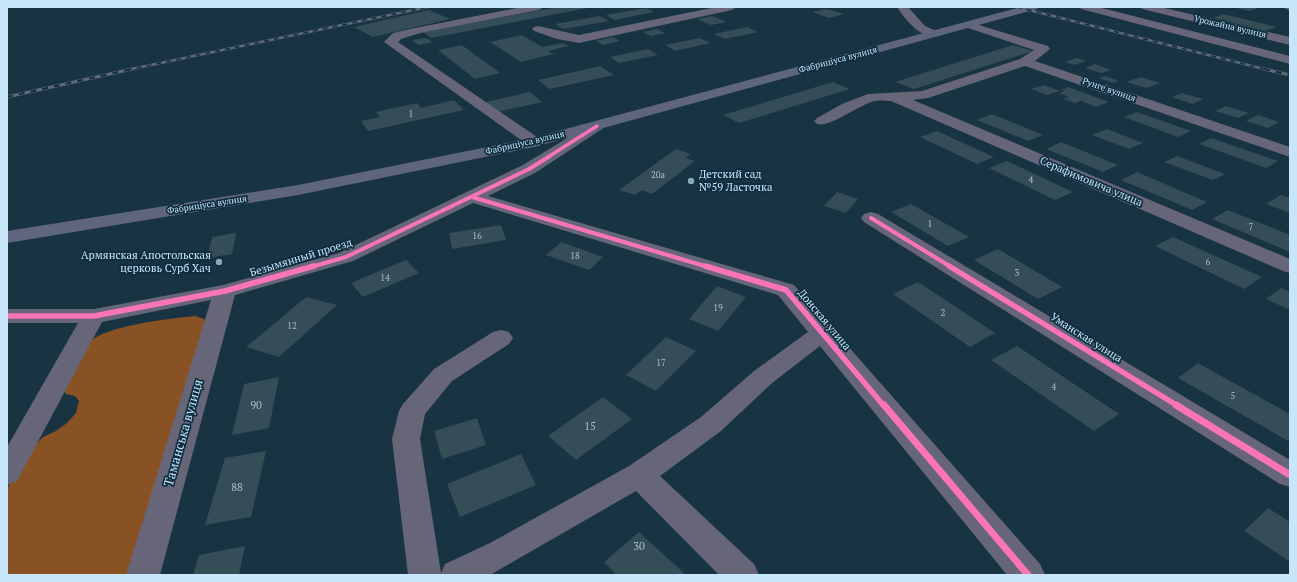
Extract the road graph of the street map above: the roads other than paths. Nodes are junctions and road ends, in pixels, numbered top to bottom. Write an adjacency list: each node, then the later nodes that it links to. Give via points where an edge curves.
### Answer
1 (539, 7): 16 (street, via 419,30 397,36 390,42)
2 (732, 7): 8 (street, via 579,39)
3 (902, 7): 9 (street, via 921,28)
4 (1033, 7): 7 (main road, Фабриціуса вулиця)
5 (1084, 7): 11 (street)
6 (1146, 7): 10 (street, Урожайна вулиця)
7 (969, 25): 9 (main road, Фабриціуса вулиця); 12 (street, via 1044,49)
8 (538, 29)
9 (935, 34): 15 (main road, Фабриціуса вулиця)
10 (1290, 41)
11 (1290, 60)
12 (1025, 62): 13 (street, via 924,95); 17 (street, Рунге вулиця)
13 (892, 96): 14 (street, via 874,97 847,107); 21 (street, Серафимовича улица)
14 (822, 121)
15 (597, 126): 16 (main road, Фабриціуса вулиця); 18 (street, Безымянный проезд, via 529,169)
16 (534, 142): 20 (main road, Фабриціуса вулиця, via 298,190)
17 (1290, 152)
18 (472, 197): 22 (street, Безымянный проезд, via 346,257); 25 (street, Донская улица, via 786,290)
19 (871, 218): 29 (street, Уманская улица)
20 (7, 237)
21 (1290, 267)
22 (225, 291): 24 (street, Безымянный проезд); 30 (street, Таманська вулиця)
23 (7, 316): 24 (street, Безымянный проезд)
24 (94, 316): 27 (street)
25 (822, 333): 28 (street, via 763,377 711,424); 34 (street, Донская улица)
26 (501, 338): 31 (street, via 443,375 412,411 406,439)
27 (7, 473)
28 (639, 475): 32 (street, via 508,550); 33 (street)
29 (1290, 475)
30 (143, 575)
31 (425, 575)
32 (457, 575)
33 (742, 575)
34 (1028, 575)

